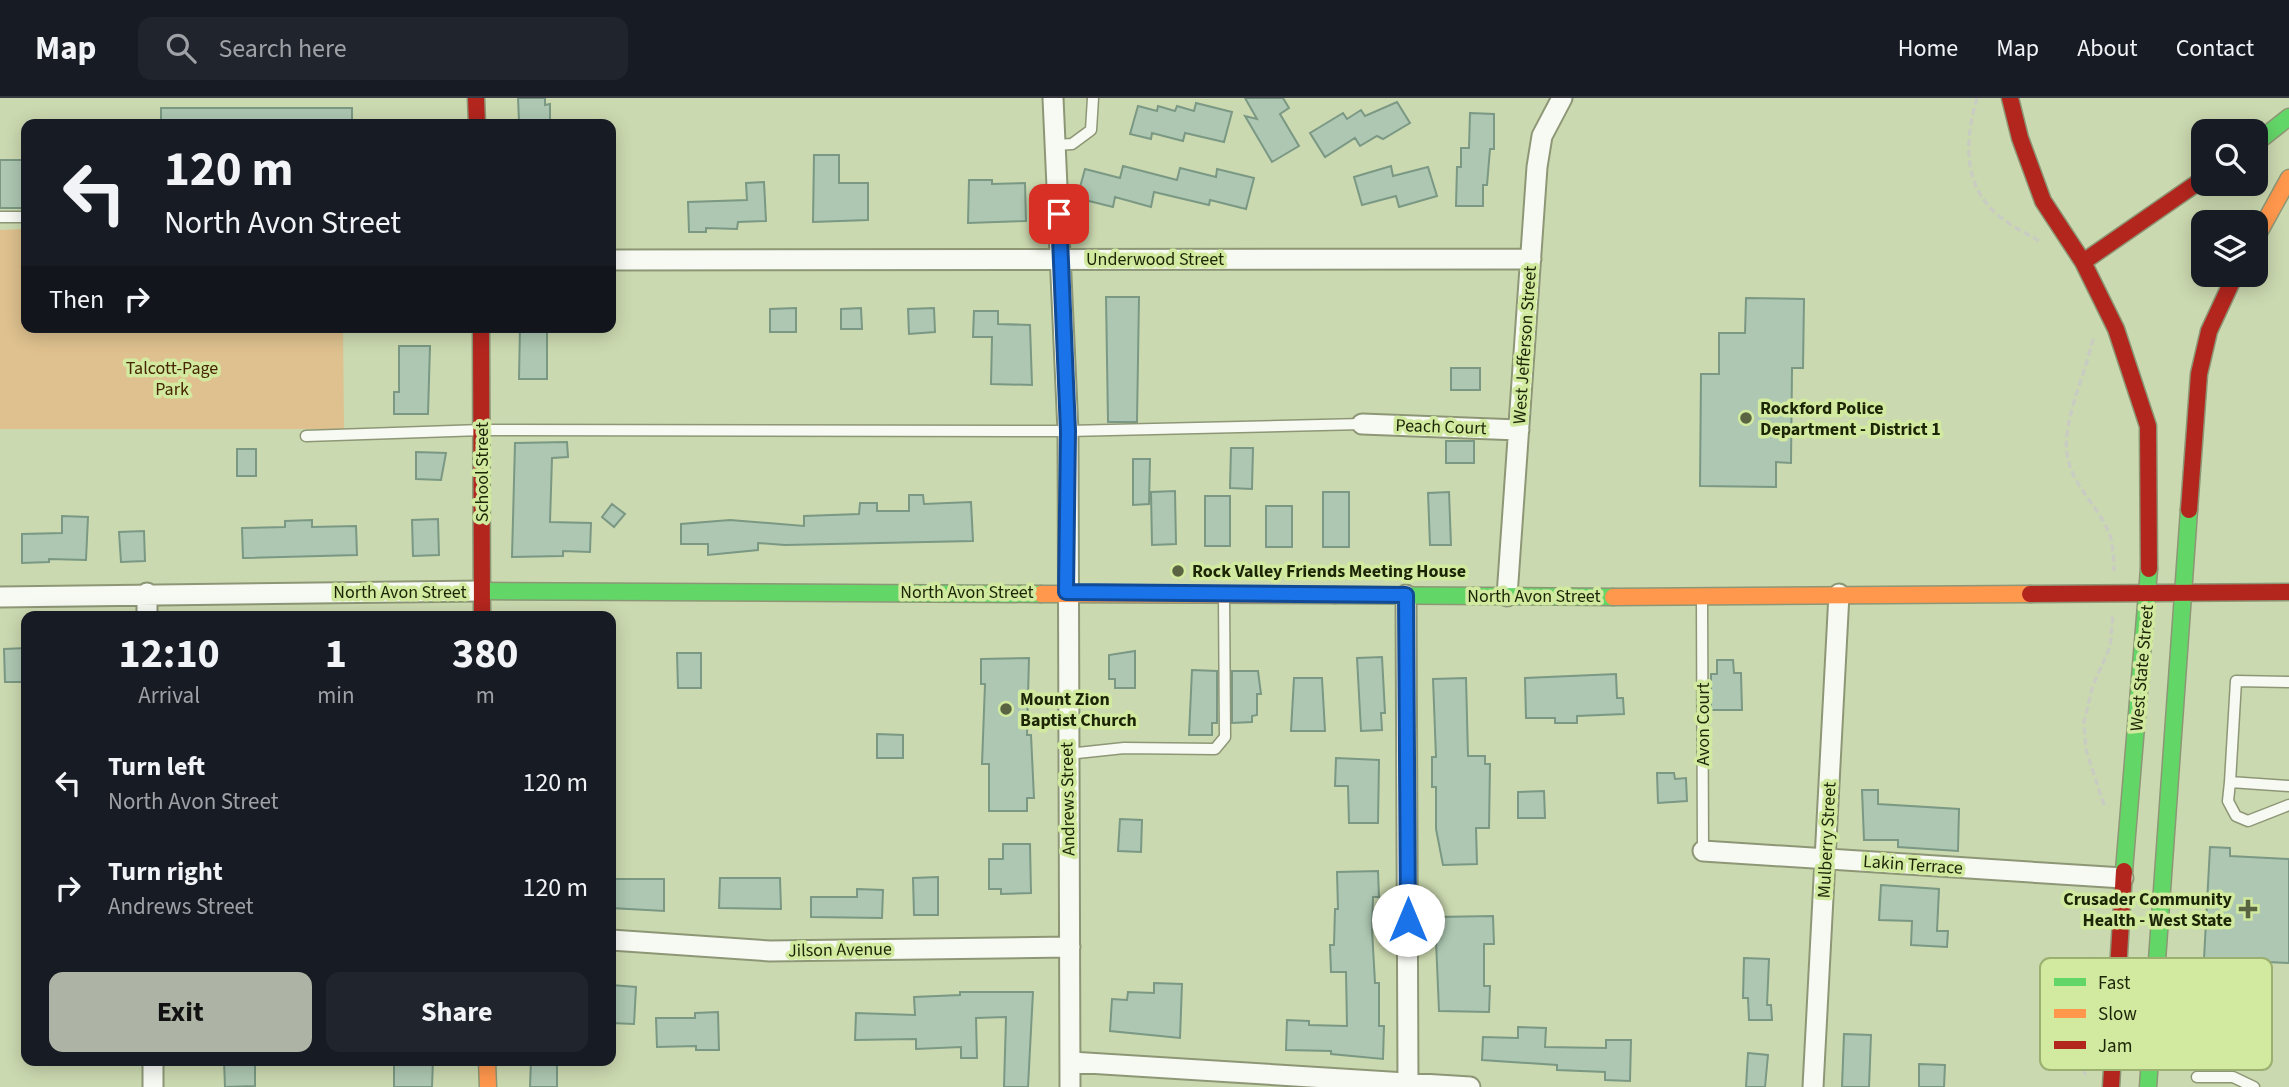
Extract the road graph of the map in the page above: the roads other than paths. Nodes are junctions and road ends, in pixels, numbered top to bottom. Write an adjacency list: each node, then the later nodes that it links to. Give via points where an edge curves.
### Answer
1 (476, 98): 7 (main road)
2 (1053, 98): 9 (street, Andrews Street)
3 (1093, 98): 9 (lane, via 1091,130 1072,144)
4 (1562, 98): 15 (street, West Jefferson Street, via 1542,136)
5 (2010, 98): 18 (main road, West State Street, via 2043,201)
6 (2289, 117): 8 (main road)
7 (477, 119)
8 (2268, 134)
9 (1056, 145): 17 (street, Andrews Street)
10 (2289, 178): 12 (main road)
11 (2191, 187): 18 (main road)
12 (2268, 216)
13 (0, 218): 14 (lane)
14 (21, 218)
15 (1531, 259): 17 (street, Underwood Street); 23 (street, West Jefferson Street)
16 (616, 260): 17 (street, Underwood Street)
17 (1062, 260): 24 (street, Andrews Street)
18 (2083, 262): 28 (main road, West State Street, via 2116,329 2148,426)
19 (2229, 287): 29 (main road, West State Street, via 2209,331 2199,374)
20 (481, 333): 22 (main road, School Street)
21 (1362, 424): 23 (street, Peach Court); 24 (lane)
22 (482, 430): 24 (lane); 25 (lane); 26 (main road, School Street)
23 (1519, 430): 35 (street, West Jefferson Street)
24 (1068, 431): 27 (street, Andrews Street)
25 (306, 436)
26 (482, 591): 27 (main road, North Avon Street); 31 (street, North Avon Street); 39 (main road, School Street)
27 (1066, 592): 32 (main road, North Avon Street); 41 (street, Andrews Street)
28 (2149, 592): 29 (main road, North Avon Street); 33 (main road, North Avon Street); 47 (main road, West State Street)
29 (2186, 592): 30 (main road, North Avon Street); 51 (main road, West State Street)
30 (2289, 592)
31 (147, 593): 36 (street, North Avon Street); 38 (street)
32 (1224, 593): 34 (main road, North Avon Street); 41 (lane, via 1225,737 1215,749 1124,748)
33 (1839, 594): 37 (main road, North Avon Street); 46 (street, Mulberry Street)
34 (1406, 595): 35 (main road, North Avon Street); 56 (street)
35 (1507, 596): 37 (main road, North Avon Street)
36 (0, 597)
37 (1702, 597): 45 (lane, Avon Court)
38 (147, 611)
39 (482, 611)
40 (2289, 682): 42 (lane, via 2236,681)
41 (1068, 754): 49 (street, Andrews Street)
42 (2230, 782): 43 (lane); 44 (lane, via 2228,801 2236,816 2248,821)
43 (2289, 786)
44 (2289, 806)
45 (1703, 851): 46 (street, Lakin Terrace)
46 (1826, 860): 47 (street, Lakin Terrace); 61 (street, Mulberry Street)
47 (2123, 878): 50 (main road, West State Street)
48 (616, 940): 49 (street, Jilson Avenue, via 770,951)
49 (1070, 947): 52 (street, Andrews Street)
50 (2118, 958)
51 (2158, 958)
52 (1071, 1062): 56 (street); 59 (street, Andrews Street)
53 (153, 1066): 57 (street)
54 (487, 1066): 58 (main road)
55 (2197, 1077): 62 (lane, via 2233,1077)
56 (1408, 1083): 60 (street)
57 (153, 1087)
58 (488, 1087)
59 (1070, 1087)
60 (1470, 1087)
61 (1813, 1087)
62 (2254, 1087)

